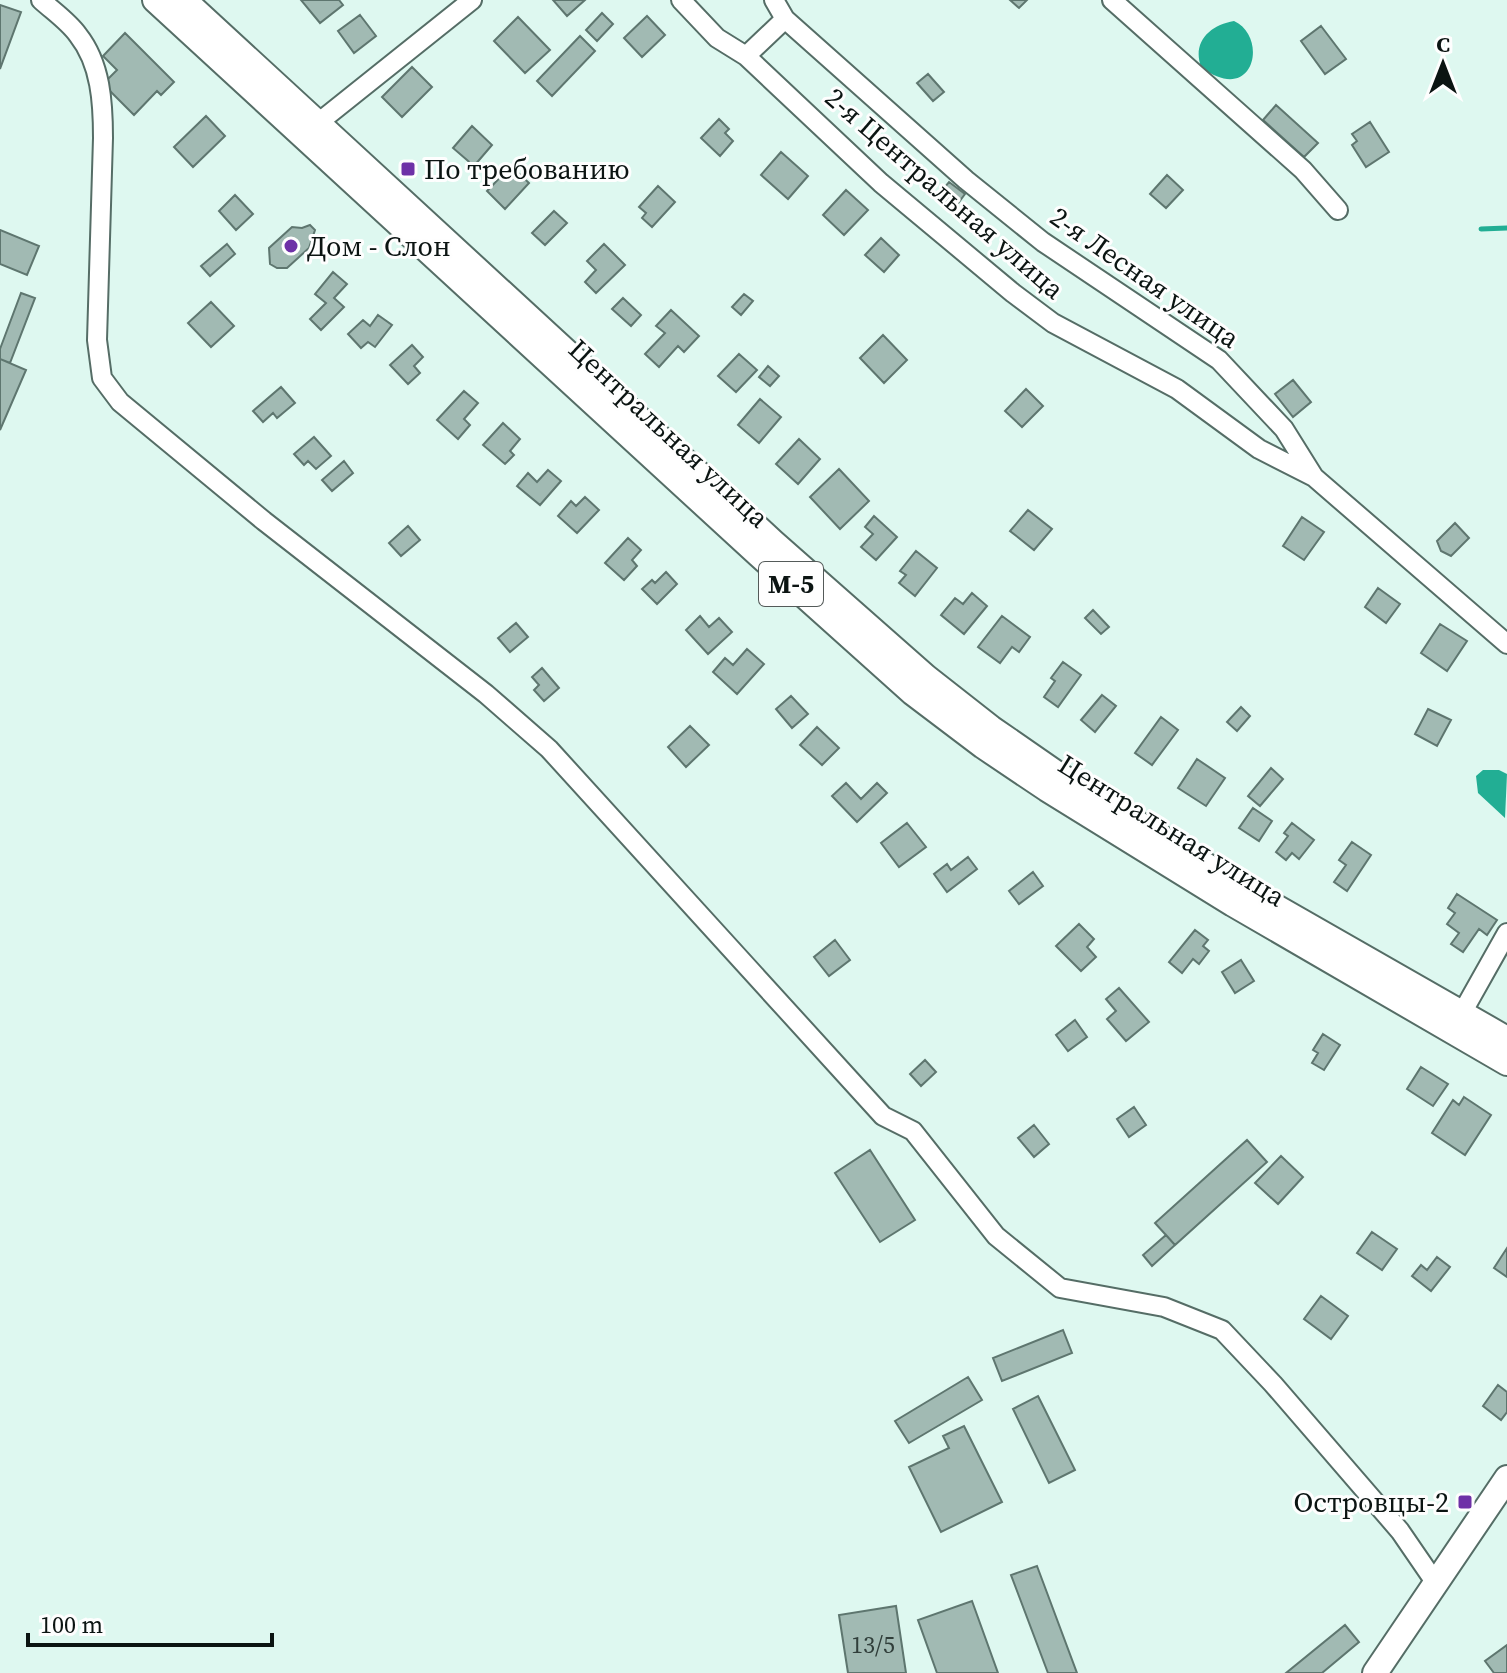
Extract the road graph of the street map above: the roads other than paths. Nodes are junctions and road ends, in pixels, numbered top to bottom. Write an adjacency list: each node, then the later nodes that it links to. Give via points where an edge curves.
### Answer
1 (41, 0): 19 (street, via 78,34 95,66 103,123 97,340 102,378 120,402 549,749 883,1116 913,1131 996,1236 1060,1288 1164,1307 1222,1330 1400,1531)
2 (155, 0): 17 (main road, Центральная улица / М-5, via 913,693 1060,797)
3 (184, 0): 10 (main road, Центральная улица / М-5)
4 (472, 0): 10 (street)
5 (681, 0): 9 (street, 2-я Центральная улица, via 717,38)
6 (774, 0): 8 (street, 2-я Лесная улица)
7 (1112, 0): 11 (street, via 1303,170)
8 (785, 19): 9 (street); 12 (street, 2-я Лесная улица, via 1043,242 1219,360 1284,429)
9 (746, 56): 12 (street, 2-я Центральная улица, via 881,183 1053,323 1177,389 1259,449)
10 (318, 123): 15 (main road, Центральная улица / М-5, via 773,542 980,720 1227,879)
11 (1338, 210)
12 (1314, 477): 13 (street, 2-я Лесная улица)
13 (1507, 644)
14 (1507, 933): 15 (street)
15 (1462, 1013): 16 (main road, Центральная улица / М-5)
16 (1507, 1039)
17 (1507, 1063)
18 (1507, 1478): 19 (main road)
19 (1435, 1582): 20 (main road)
20 (1375, 1673)

